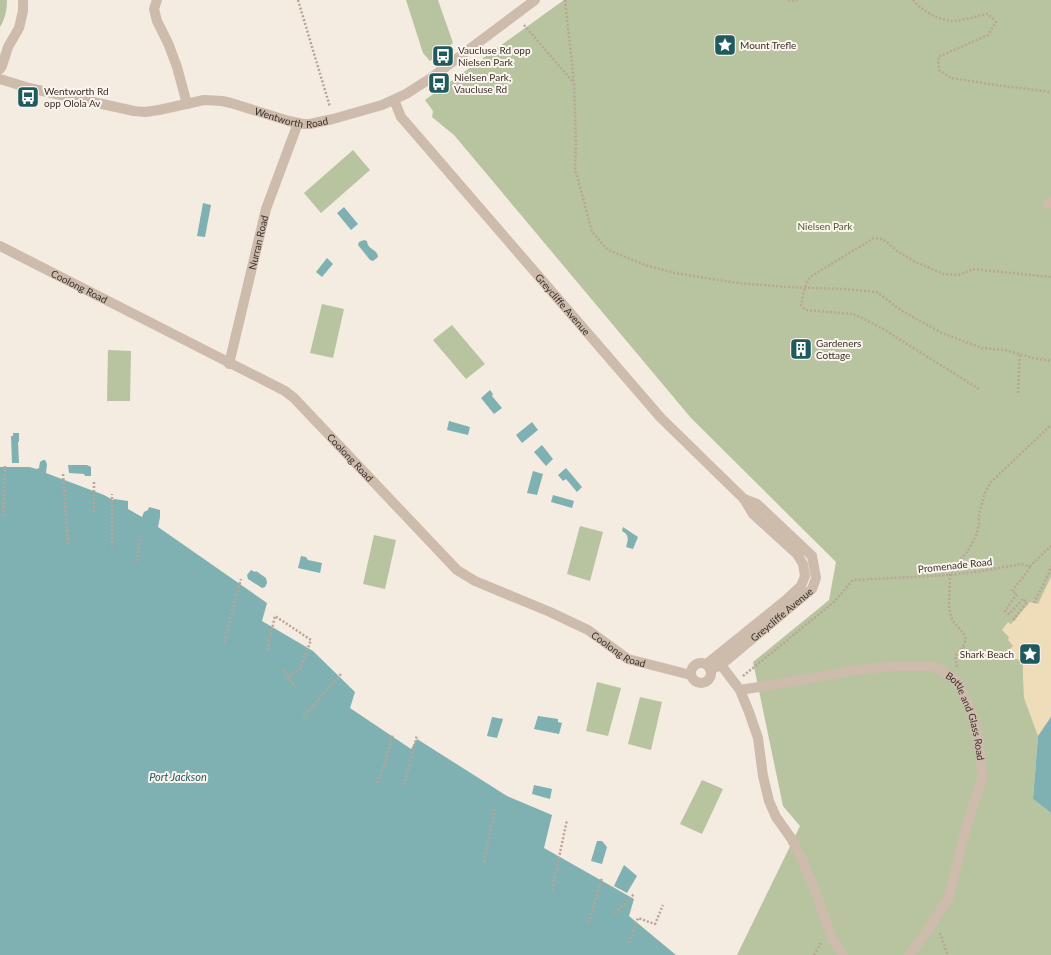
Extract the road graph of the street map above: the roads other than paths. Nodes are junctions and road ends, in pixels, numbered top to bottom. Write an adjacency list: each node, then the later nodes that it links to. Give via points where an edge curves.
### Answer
1 (23, 0): 4 (street, via 19,28)
2 (157, 0): 7 (street, via 154,9 157,21 175,61)
3 (535, 0): 6 (street, Wentworth Road, via 431,78)
4 (0, 69)
5 (0, 79): 7 (street, Wentworth Road, via 29,88 134,111 145,112)
6 (394, 100): 8 (street, Wentworth Road, via 333,119 310,124); 11 (street, Greycliffe Avenue, via 401,117 661,418)
7 (187, 104): 8 (street, Wentworth Road, via 204,100 231,103)
8 (298, 123): 10 (street, Nurran Road, via 266,210)
9 (0, 246): 10 (street, Coolong Road)
10 (229, 364): 14 (street, Coolong Road, via 294,398 465,576 588,630 628,659)
11 (744, 498): 12 (street, Greycliffe Avenue, via 757,504 812,556 816,578 812,589); 13 (street, Greycliffe Avenue, via 753,514 804,564 805,576 801,586 708,664)
12 (721, 664): 13 (street, Greycliffe Avenue); 15 (street)
13 (709, 668): 14 (street, via 700,663 693,667); 14 (street, via 708,681 696,682)
14 (691, 675)
15 (737, 687): 16 (street, via 758,738 769,801 801,857 833,940); 17 (street, Bottle and Glass Road, via 795,682 892,666 934,666 960,684 978,737 982,778 948,899)
16 (843, 955)
17 (908, 955)

